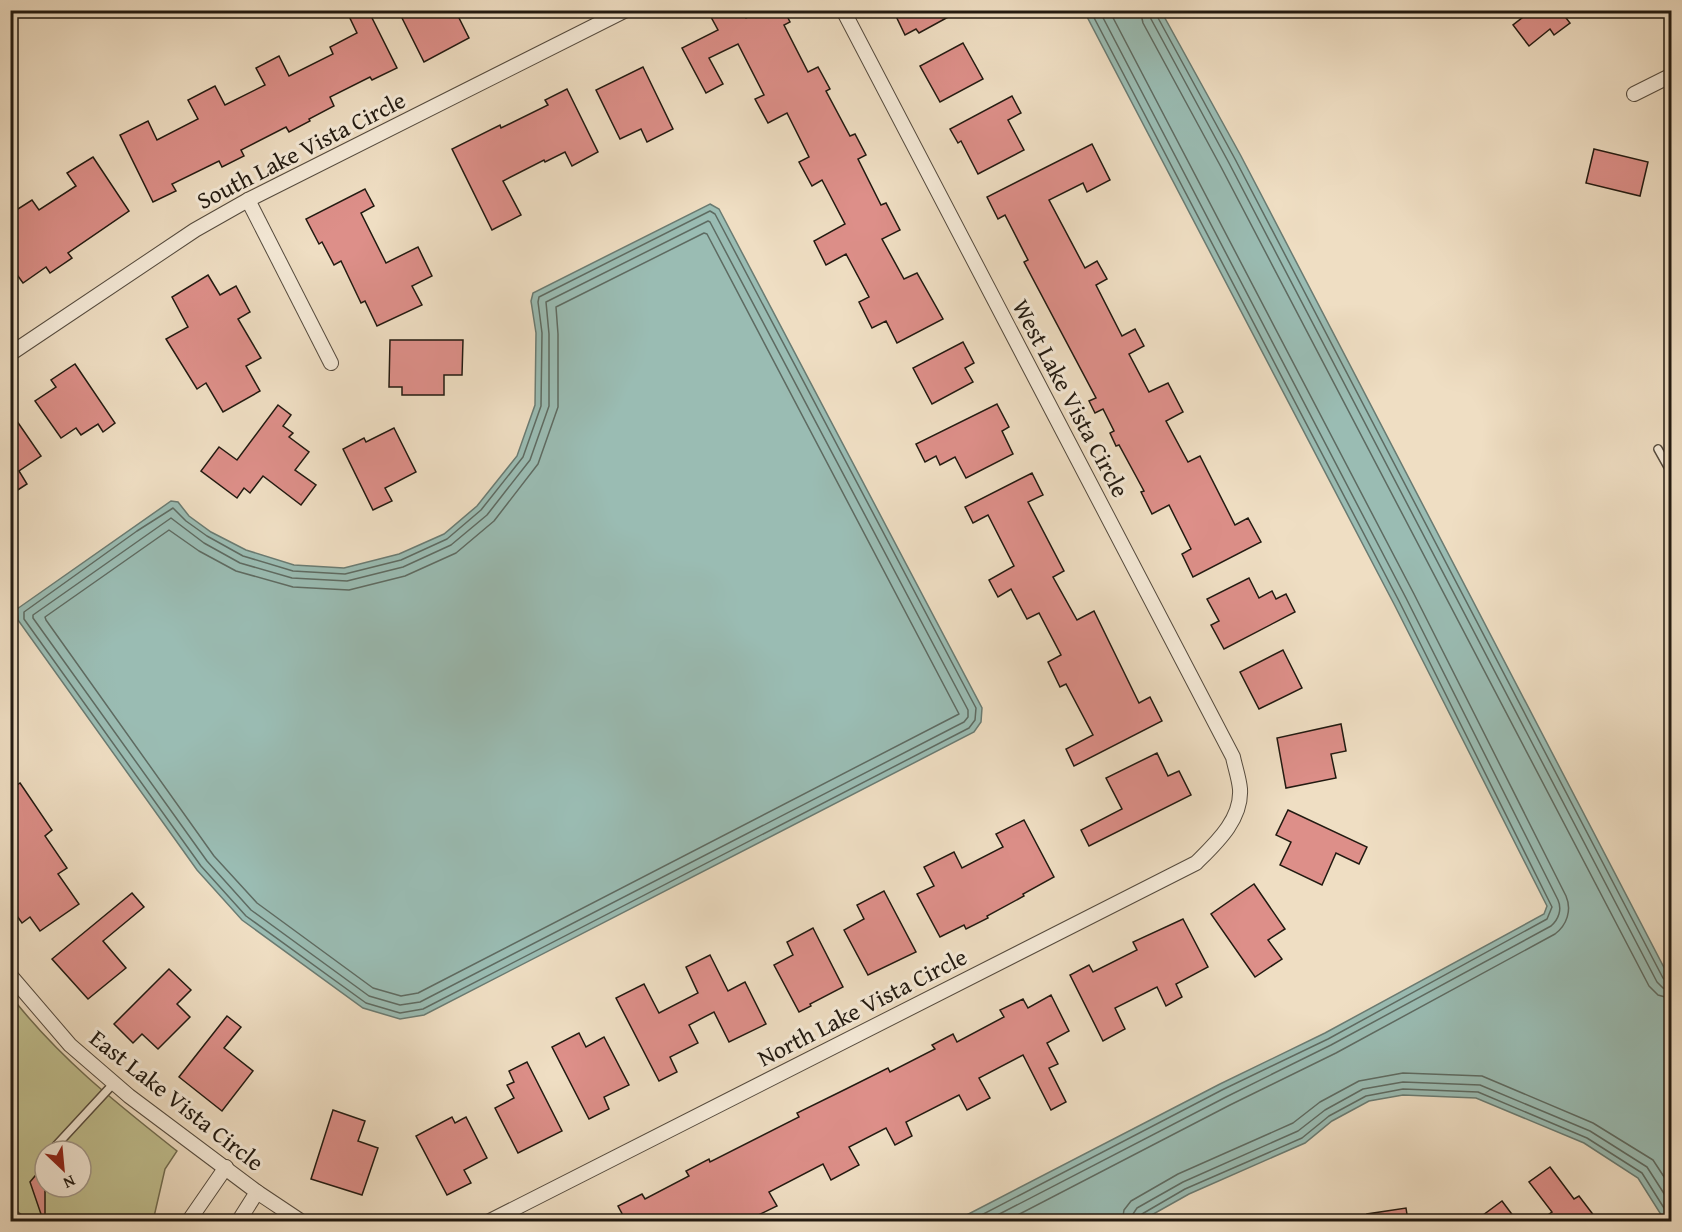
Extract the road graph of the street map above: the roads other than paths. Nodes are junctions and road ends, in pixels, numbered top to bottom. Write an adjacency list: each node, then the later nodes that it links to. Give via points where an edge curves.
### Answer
1 (626, 10): 5 (street, South Lake Vista Circle)
2 (843, 10): 10 (street, West Lake Vista Circle, via 1233,757 1240,790)
3 (1671, 75): 4 (street)
4 (1634, 93)
5 (248, 200): 6 (street, South Lake Vista Circle, via 195,230); 7 (street)
6 (10, 354)
7 (331, 363)
8 (1658, 448): 9 (lane)
9 (1671, 474)
10 (1236, 811): 19 (street, North Lake Vista Circle, via 1224,836 1196,863)
11 (10, 975): 12 (street, East Lake Vista Circle, via 70,1045)
12 (114, 1083): 13 (lane); 14 (street, East Lake Vista Circle)
13 (62, 1139)
14 (226, 1167): 15 (street, East Lake Vista Circle); 16 (street)
15 (257, 1192): 17 (street); 18 (street, East Lake Vista Circle)
16 (188, 1221)
17 (238, 1221)
18 (302, 1221)
19 (489, 1221)

